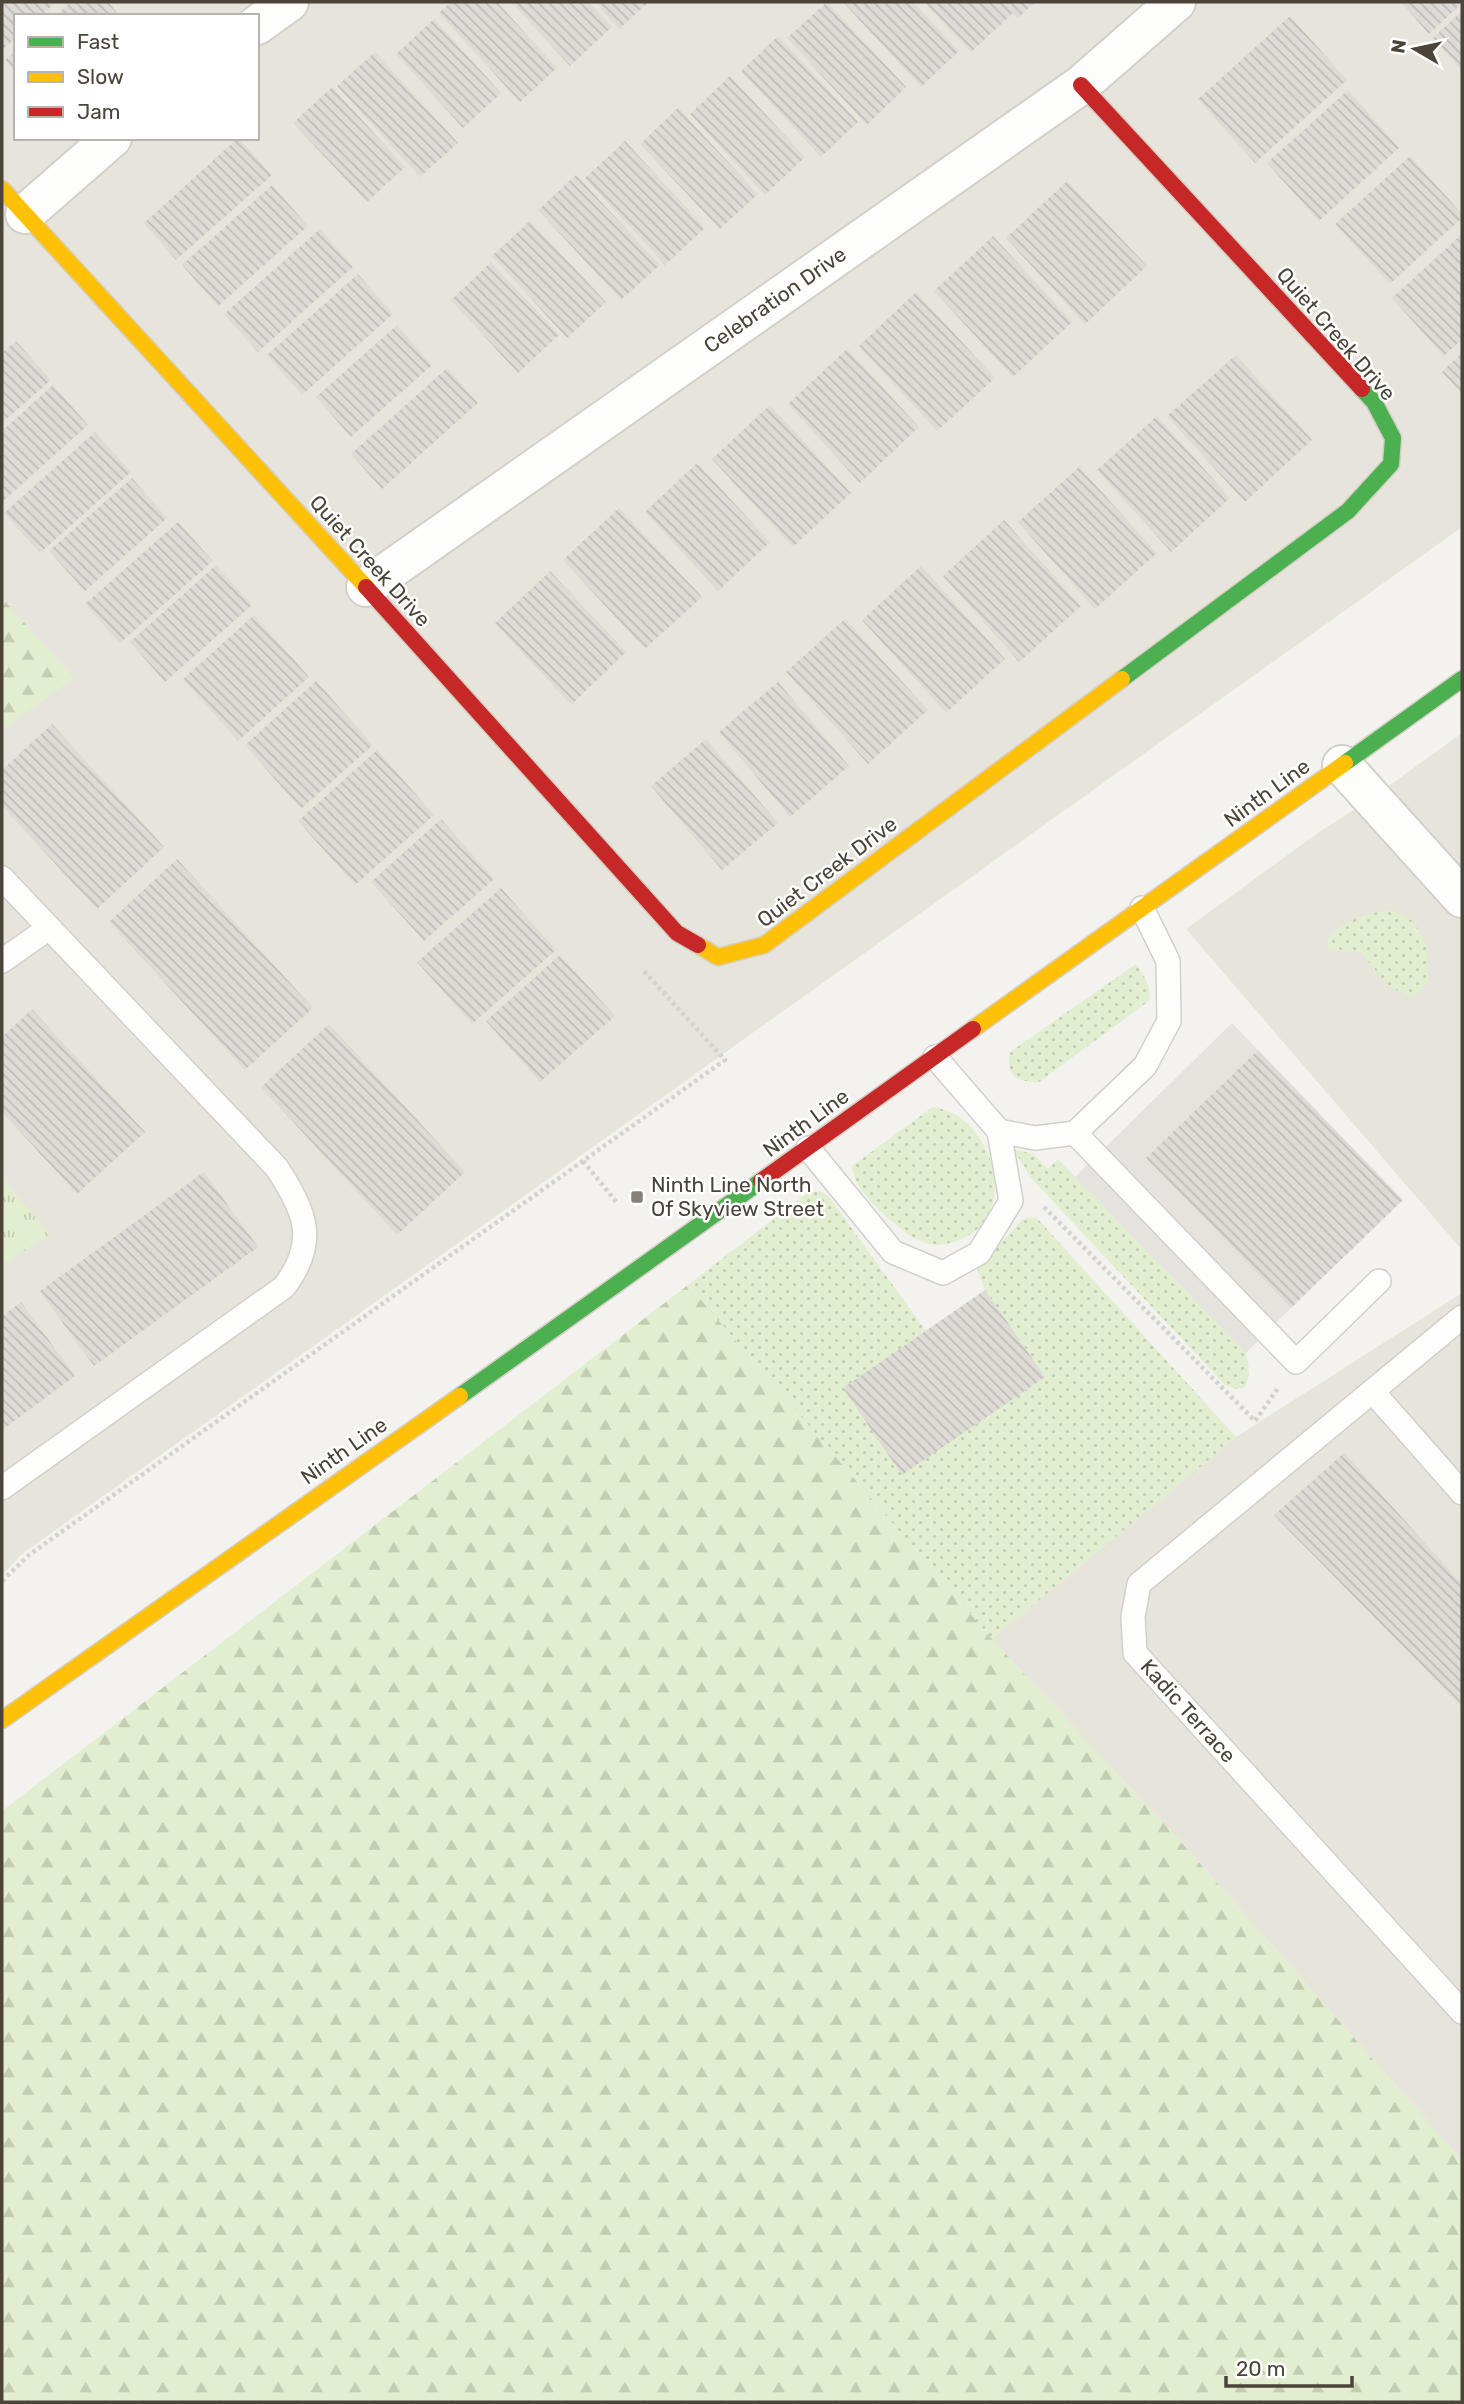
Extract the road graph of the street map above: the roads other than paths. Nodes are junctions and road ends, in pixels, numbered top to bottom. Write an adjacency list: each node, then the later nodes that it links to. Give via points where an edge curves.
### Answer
1 (289, 2): 3 (street)
2 (1176, 2): 4 (street, Celebration Drive)
3 (259, 24)
4 (1081, 85): 7 (street, Celebration Drive); 7 (street, Quiet Creek Drive, via 1374,402 1393,438 1391,464 1348,511 764,945 718,957 677,933)
5 (109, 140): 6 (street)
6 (14, 201): 7 (street, Quiet Creek Drive)
7 (366, 587)
8 (1462, 679): 9 (street, Ninth Line)
9 (1342, 765): 11 (street); 12 (street, Ninth Line)
10 (2, 878): 13 (lane)
11 (1462, 898)
12 (1142, 908): 15 (street, Ninth Line); 17 (lane, via 1168,961 1169,1021 1145,1066)
13 (49, 928): 14 (lane); 22 (lane, via 277,1168 298,1201 304,1246 298,1269 284,1287)
14 (2, 961)
15 (935, 1057): 16 (lane); 18 (street, Ninth Line)
16 (999, 1131): 17 (lane, via 1035,1138); 18 (lane, via 1012,1201 979,1253 943,1273 894,1252)
17 (1075, 1133): 19 (lane, via 1296,1362)
18 (808, 1148): 24 (street, Ninth Line)
19 (1379, 1281)
20 (1462, 1317): 21 (lane, Kadic Terrace)
21 (1373, 1392): 23 (lane); 25 (lane, Kadic Terrace, via 1139,1584 1133,1617 1135,1653)
22 (2, 1488)
23 (1462, 1493)
24 (2, 1720)
25 (1462, 2012)

